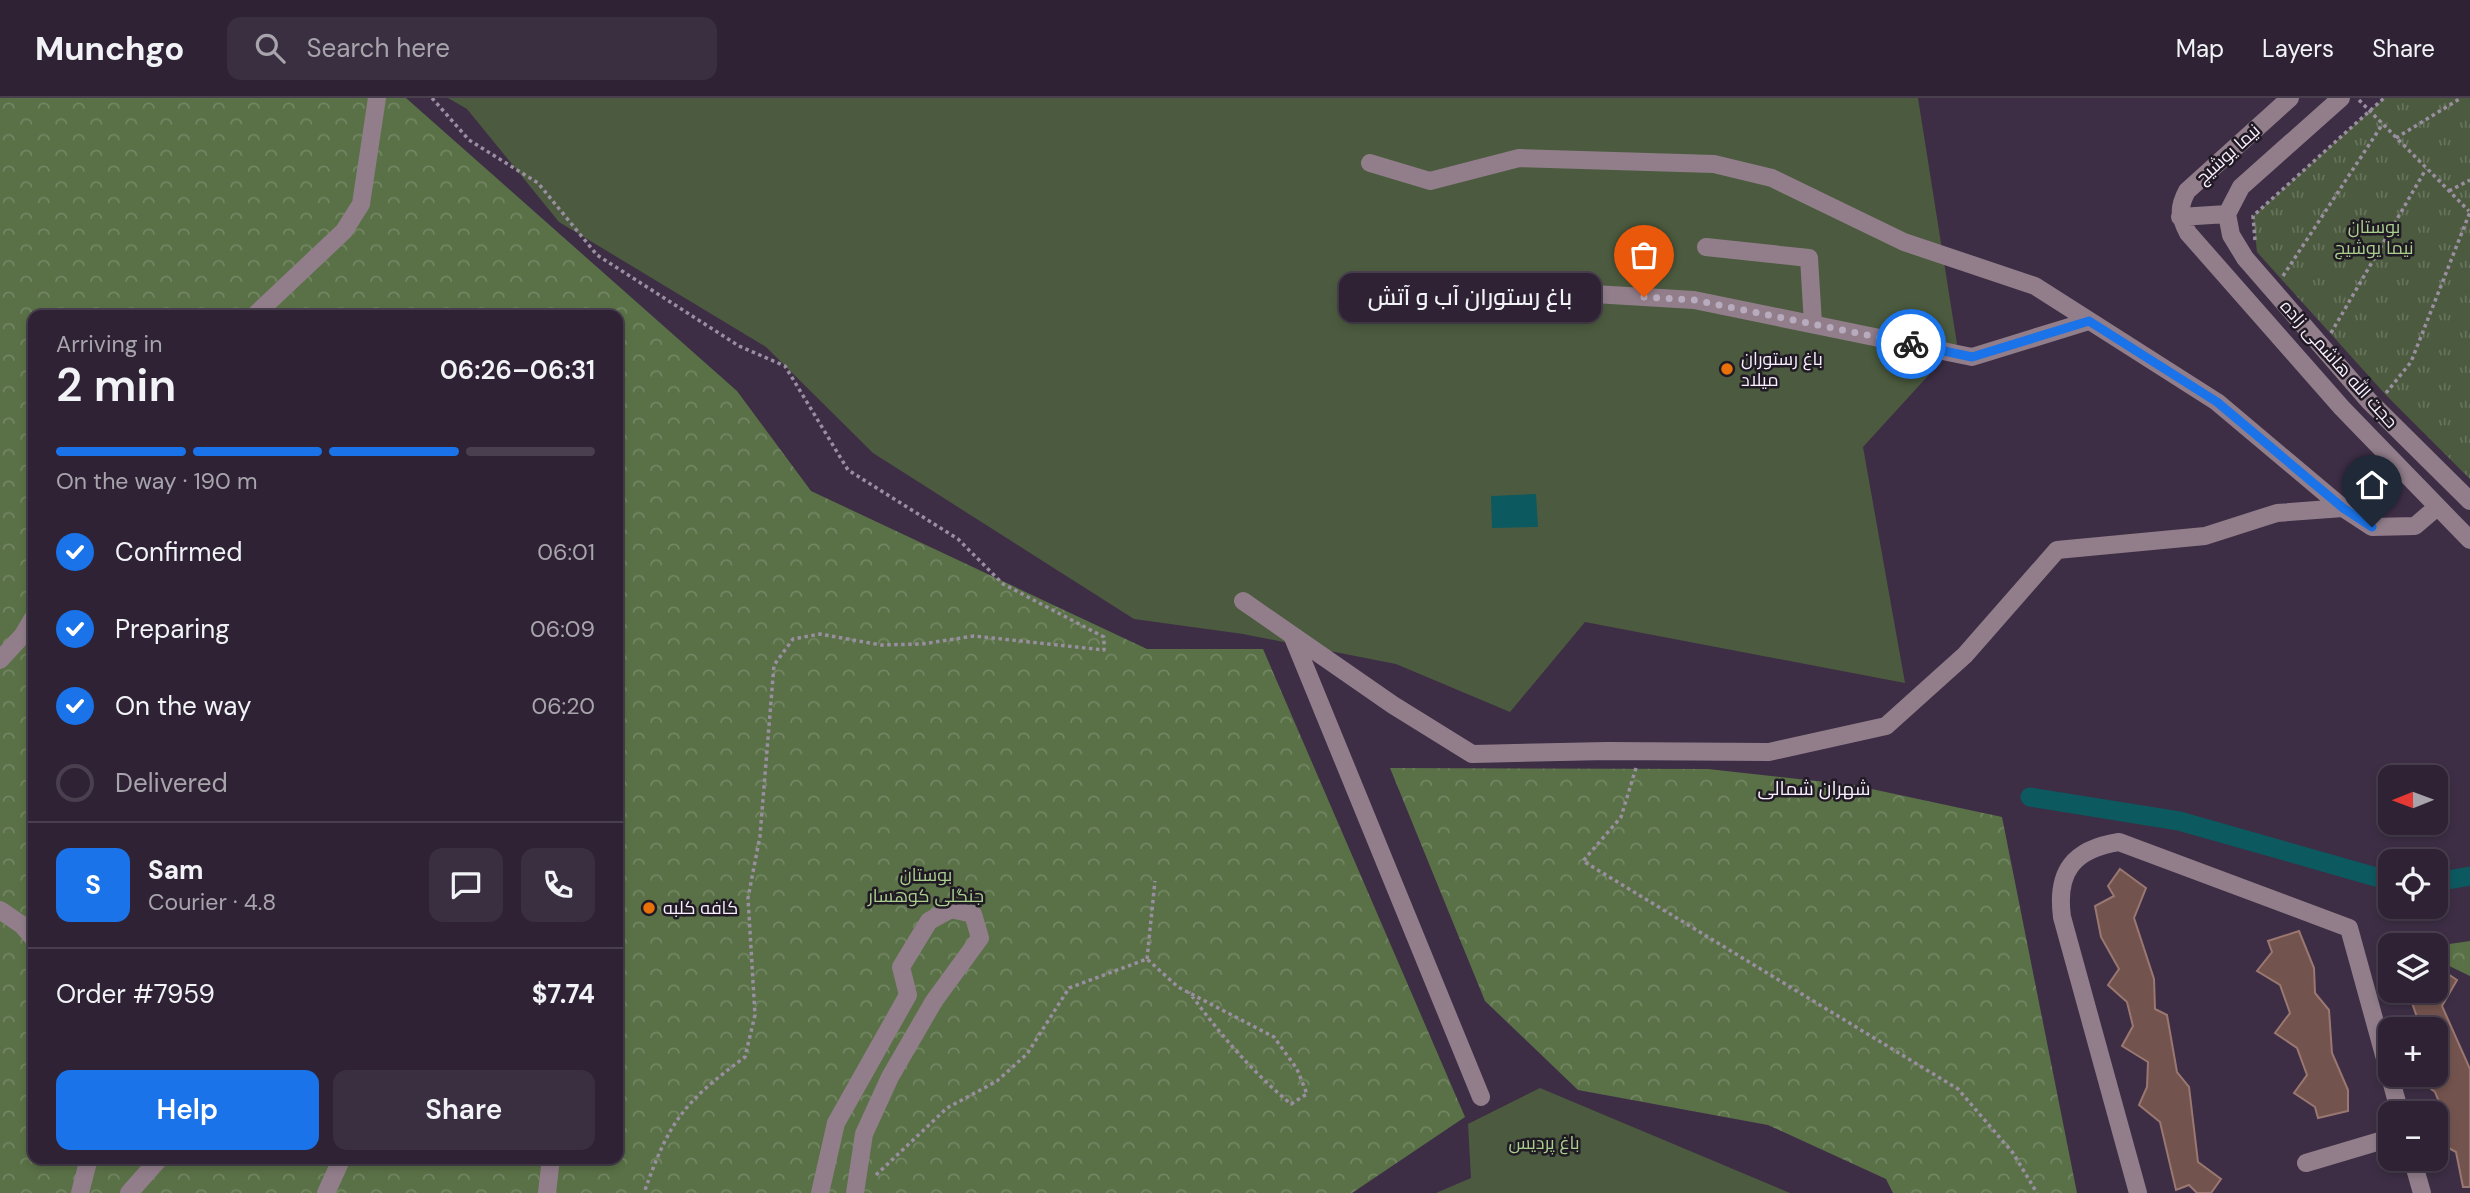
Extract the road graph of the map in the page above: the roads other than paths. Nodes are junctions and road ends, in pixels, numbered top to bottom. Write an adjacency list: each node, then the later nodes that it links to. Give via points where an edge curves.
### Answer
1 (377, 98): 9 (street, via 361,204 344,231)
2 (2290, 98): 6 (street, نیما یوشیج, via 2187,191)
3 (2341, 98): 5 (street, نیما یوشیج, via 2241,187)
4 (1370, 163): 10 (street, via 1430,181 1520,158 1714,164 1772,178 1904,242 2035,286)
5 (2227, 214): 6 (street); 12 (street, حجت الله هاشمی زاده, via 2231,235 2245,257 2369,401)
6 (2180, 217): 14 (street, via 2188,233 2324,388)
7 (1706, 247): 11 (street, via 1809,258)
8 (1594, 294): 11 (street, via 1695,300)
9 (260, 310)
10 (2089, 321): 11 (street, via 1972,357); 13 (street, via 2217,402)
11 (1813, 324)
12 (2470, 501)
13 (2343, 508): 14 (street, via 2372,527 2382,527 2415,526); 18 (street, via 2277,513 2205,536 2057,550 1965,655 1886,726 1769,752 1472,754)
14 (2436, 508): 15 (street)
15 (2470, 540)
16 (1243, 601): 18 (street)
17 (28, 626): 19 (street)
18 (1292, 635): 24 (street)
19 (0, 660)
20 (0, 910): 21 (street)
21 (28, 932)
22 (908, 995): 23 (street); 23 (street, via 901,967 929,921 951,909 973,914 980,938); 37 (street, via 836,1123)
23 (934, 1001): 38 (street, via 890,1077 864,1134)
24 (1481, 1097)
25 (2397, 1101): 39 (street, via 2349,928 2119,842 2097,845 2071,865 2059,895)
26 (2378, 1142): 27 (street)
27 (2306, 1163)
28 (87, 1164): 33 (street)
29 (155, 1164): 34 (street)
30 (339, 1164): 35 (street)
31 (550, 1164): 36 (street)
32 (2416, 1171): 40 (street)
33 (80, 1193)
34 (129, 1193)
35 (326, 1193)
36 (547, 1193)
37 (820, 1193)
38 (855, 1193)
39 (2138, 1193)
40 (2422, 1193)

